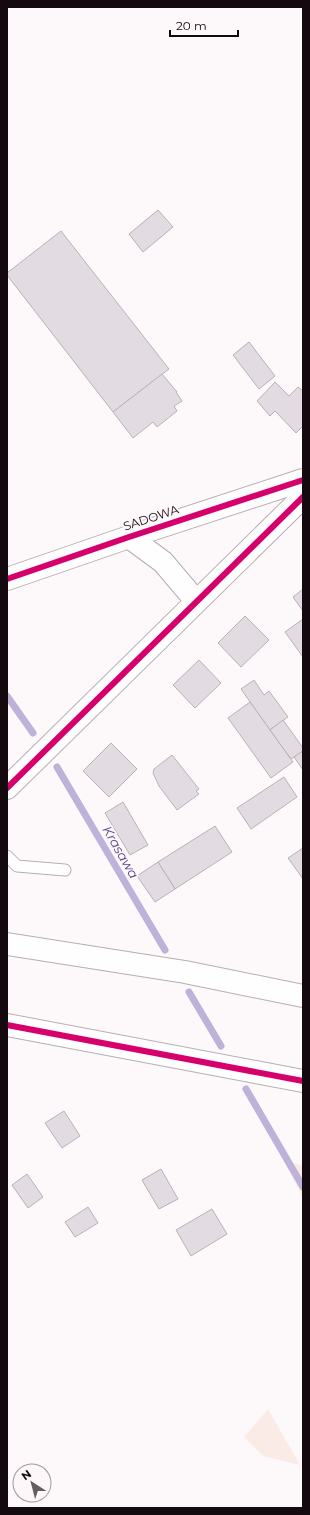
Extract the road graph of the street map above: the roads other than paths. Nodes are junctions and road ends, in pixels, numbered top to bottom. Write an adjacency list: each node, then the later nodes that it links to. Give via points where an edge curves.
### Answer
1 (303, 480): 3 (main road, SADOWA)
2 (303, 498): 5 (main road)
3 (129, 537): 4 (main road, SADOWA); 5 (main road, via 163,562)
4 (7, 579)
5 (196, 601): 6 (main road)
6 (7, 788)
7 (7, 856): 8 (lane, via 17,866)
8 (65, 870)
9 (7, 944): 10 (main road, via 184,972)
10 (303, 996)
11 (7, 1025): 12 (main road)
12 (303, 1081)

